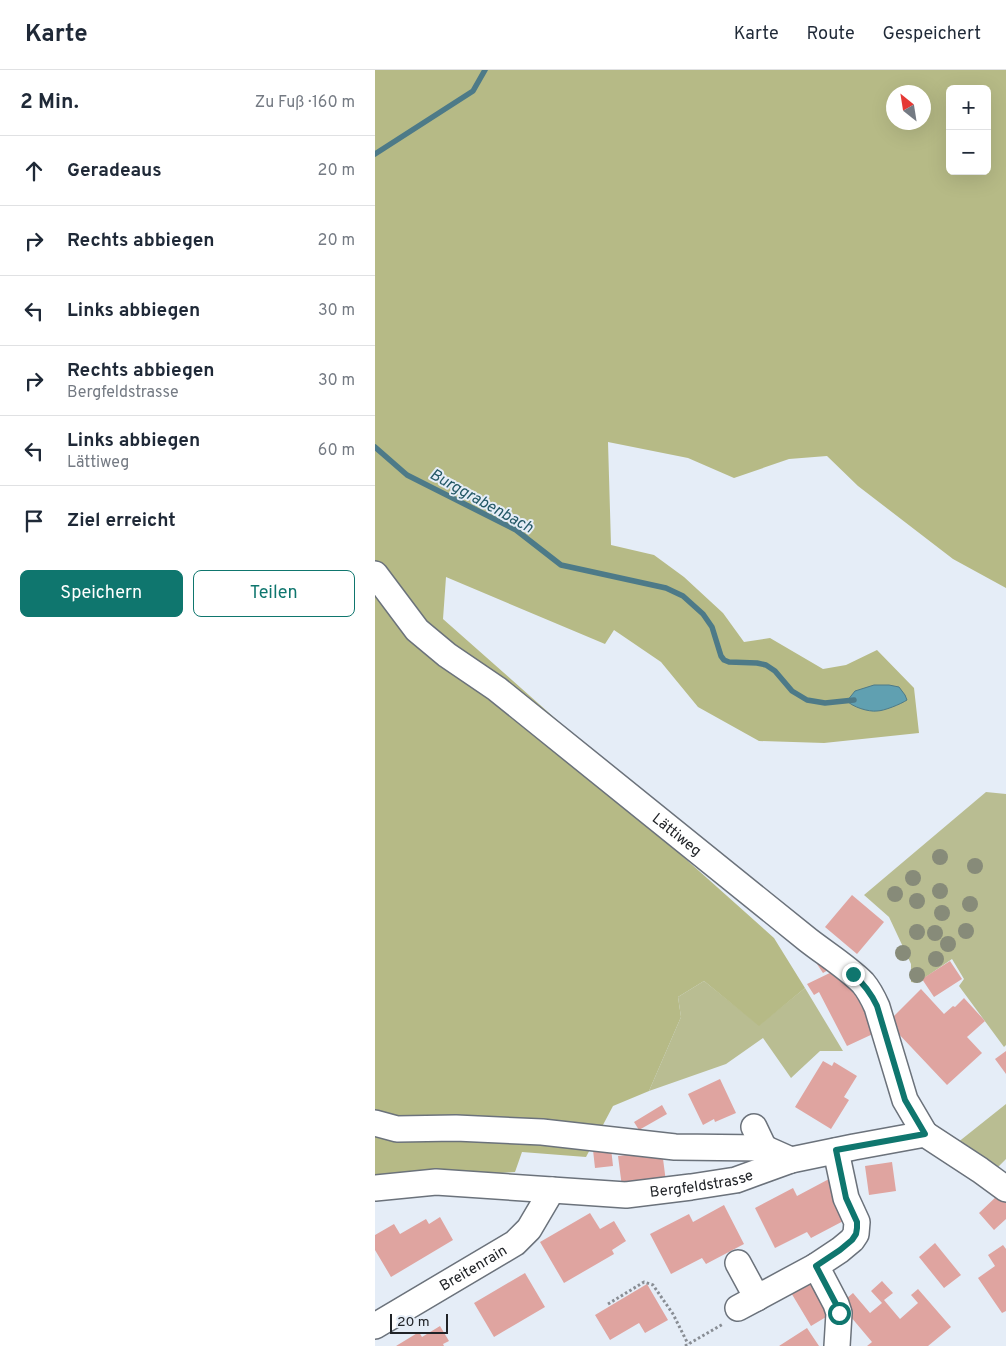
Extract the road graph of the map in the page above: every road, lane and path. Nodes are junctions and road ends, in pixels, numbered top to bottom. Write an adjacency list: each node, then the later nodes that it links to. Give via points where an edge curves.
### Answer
1 (375, 574): 3 (street, Lättiweg, via 417,630 497,689 864,984 877,1006 905,1100)
2 (375, 1123): 5 (street, via 397,1129 542,1132 675,1147 759,1138)
3 (925, 1134): 4 (street, Bergfeldstrasse); 7 (street)
4 (836, 1150): 5 (street, Bergfeldstrasse); 10 (street, via 846,1198 857,1222 856,1234)
5 (791, 1160): 8 (street, Bergfeldstrasse, via 736,1180 691,1187 626,1195)
6 (375, 1188): 8 (street, Bergfeldstrasse, via 436,1182)
7 (1006, 1189)
8 (552, 1190): 13 (street, Breitenrain, via 529,1229 515,1242)
9 (737, 1263): 11 (street)
10 (816, 1266): 11 (street); 15 (street, via 839,1313)
11 (748, 1303): 14 (path, via 737,1315)
12 (608, 1304): 14 (path, via 644,1282 653,1285 673,1314)
13 (375, 1326)
14 (687, 1345)
15 (837, 1346)

